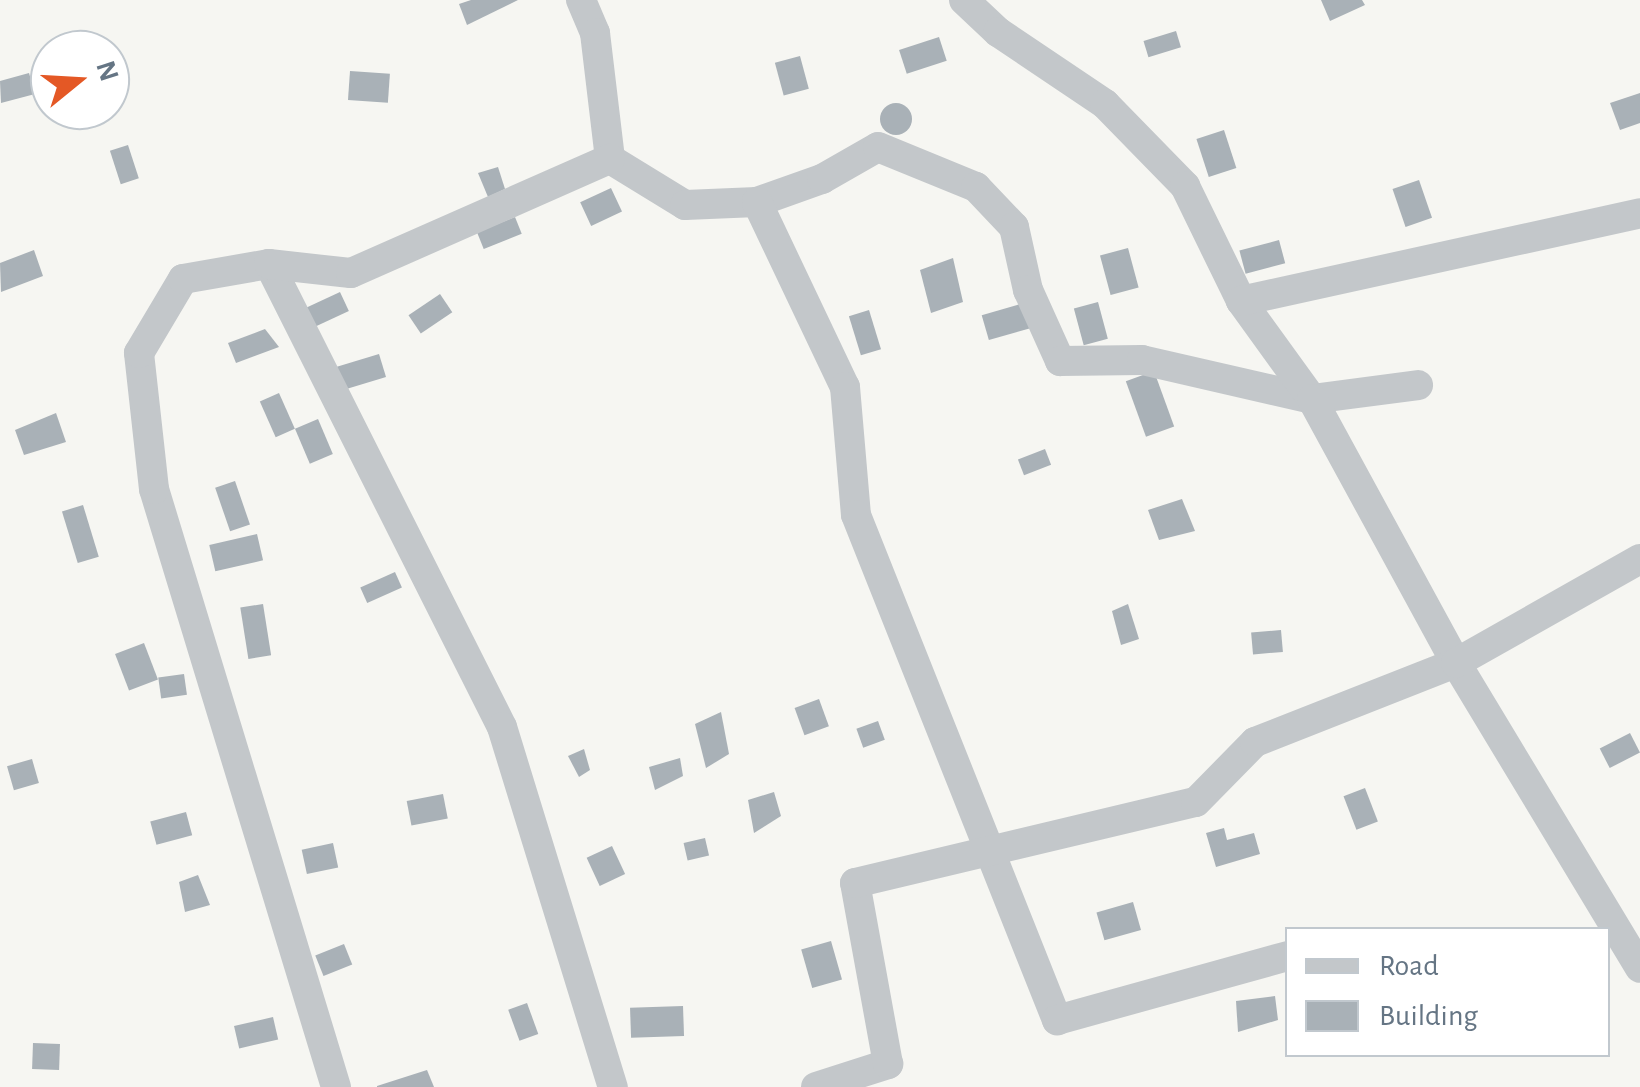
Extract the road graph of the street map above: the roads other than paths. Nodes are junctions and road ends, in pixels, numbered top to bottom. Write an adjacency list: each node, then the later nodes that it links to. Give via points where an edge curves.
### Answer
1 (581, 0): 3 (street, via 595,33)
2 (964, 0): 7 (street, via 998,32 1104,104 1184,186)
3 (610, 159): 4 (street, via 685,205); 6 (street, via 350,274)
4 (757, 202): 9 (street, via 822,179 878,147 976,187 1014,228 1028,290 1060,361 1142,360); 12 (street, via 844,387 856,515)
5 (1640, 213): 7 (street)
6 (269, 264): 15 (street, via 183,279 139,354 154,489); 16 (street, via 502,727)
7 (1240, 301): 9 (street)
8 (1418, 385): 9 (street)
9 (1312, 399): 11 (street)
10 (1640, 559): 11 (street)
11 (1456, 663): 12 (street, via 1255,742 1196,802); 14 (street)
12 (993, 846): 13 (street, via 1057,1020); 17 (street, via 856,883 888,1064)
13 (1285, 957)
14 (1640, 968)
15 (336, 1087)
16 (613, 1087)
17 (816, 1087)

